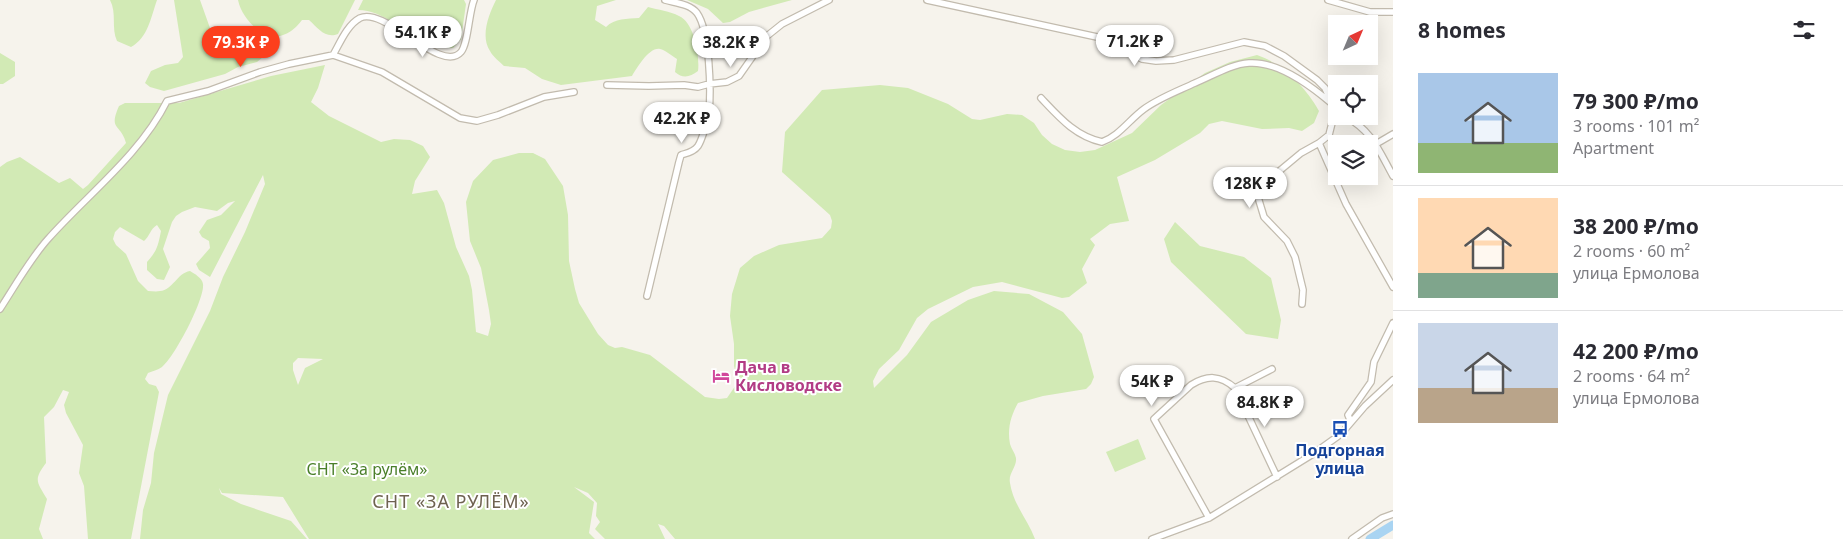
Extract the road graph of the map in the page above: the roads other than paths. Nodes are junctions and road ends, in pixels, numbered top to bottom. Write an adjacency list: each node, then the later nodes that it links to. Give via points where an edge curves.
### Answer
1 (474, 0): 7 (street, via 465,42 461,52 453,56 422,46 371,16 362,17 352,24)
2 (665, 0): 8 (street, via 686,5 696,13 705,30)
3 (829, 0): 8 (street, via 782,24 757,48 739,76 727,82)
4 (927, 0): 11 (street, via 1097,37 1142,59 1156,61 1174,60 1244,42 1265,46 1317,80)
5 (1328, 0): 6 (street, via 1370,12)
6 (1393, 12)
7 (333, 55): 10 (street, via 382,72 460,118 476,121 544,97); 25 (street, via 282,66 167,101 140,143 46,241)
8 (709, 84): 9 (street, via 698,87); 23 (street, via 709,114 698,146 681,155)
9 (607, 85)
10 (574, 92)
11 (1328, 95)
12 (1041, 98): 13 (street, via 1079,134 1102,142 1110,139 1145,108 1207,78 1249,63 1264,64 1282,71)
13 (1328, 101)
14 (1332, 125): 18 (street, via 1329,135)
15 (1360, 125): 17 (street)
16 (1393, 134): 19 (street)
17 (1370, 135)
18 (1319, 143): 22 (street, via 1346,204); 24 (street, via 1301,153 1260,187 1257,194 1264,218 1287,242 1295,257)
19 (1378, 143)
20 (1378, 148): 21 (street)
21 (1393, 176)
22 (1393, 287)
23 (647, 296)
24 (1302, 304)
25 (0, 309)
26 (1393, 322): 30 (street, via 1374,362 1371,382 1348,415)
27 (1272, 369): 29 (street)
28 (1393, 380): 30 (street)
29 (1235, 388): 31 (street); 33 (street, via 1219,377 1208,377 1191,385 1154,419)
30 (1351, 422): 31 (street, via 1330,443)
31 (1277, 477): 33 (street)
32 (1393, 514): 35 (street)
33 (1209, 518): 34 (street)
34 (1152, 539)
35 (1352, 539)

